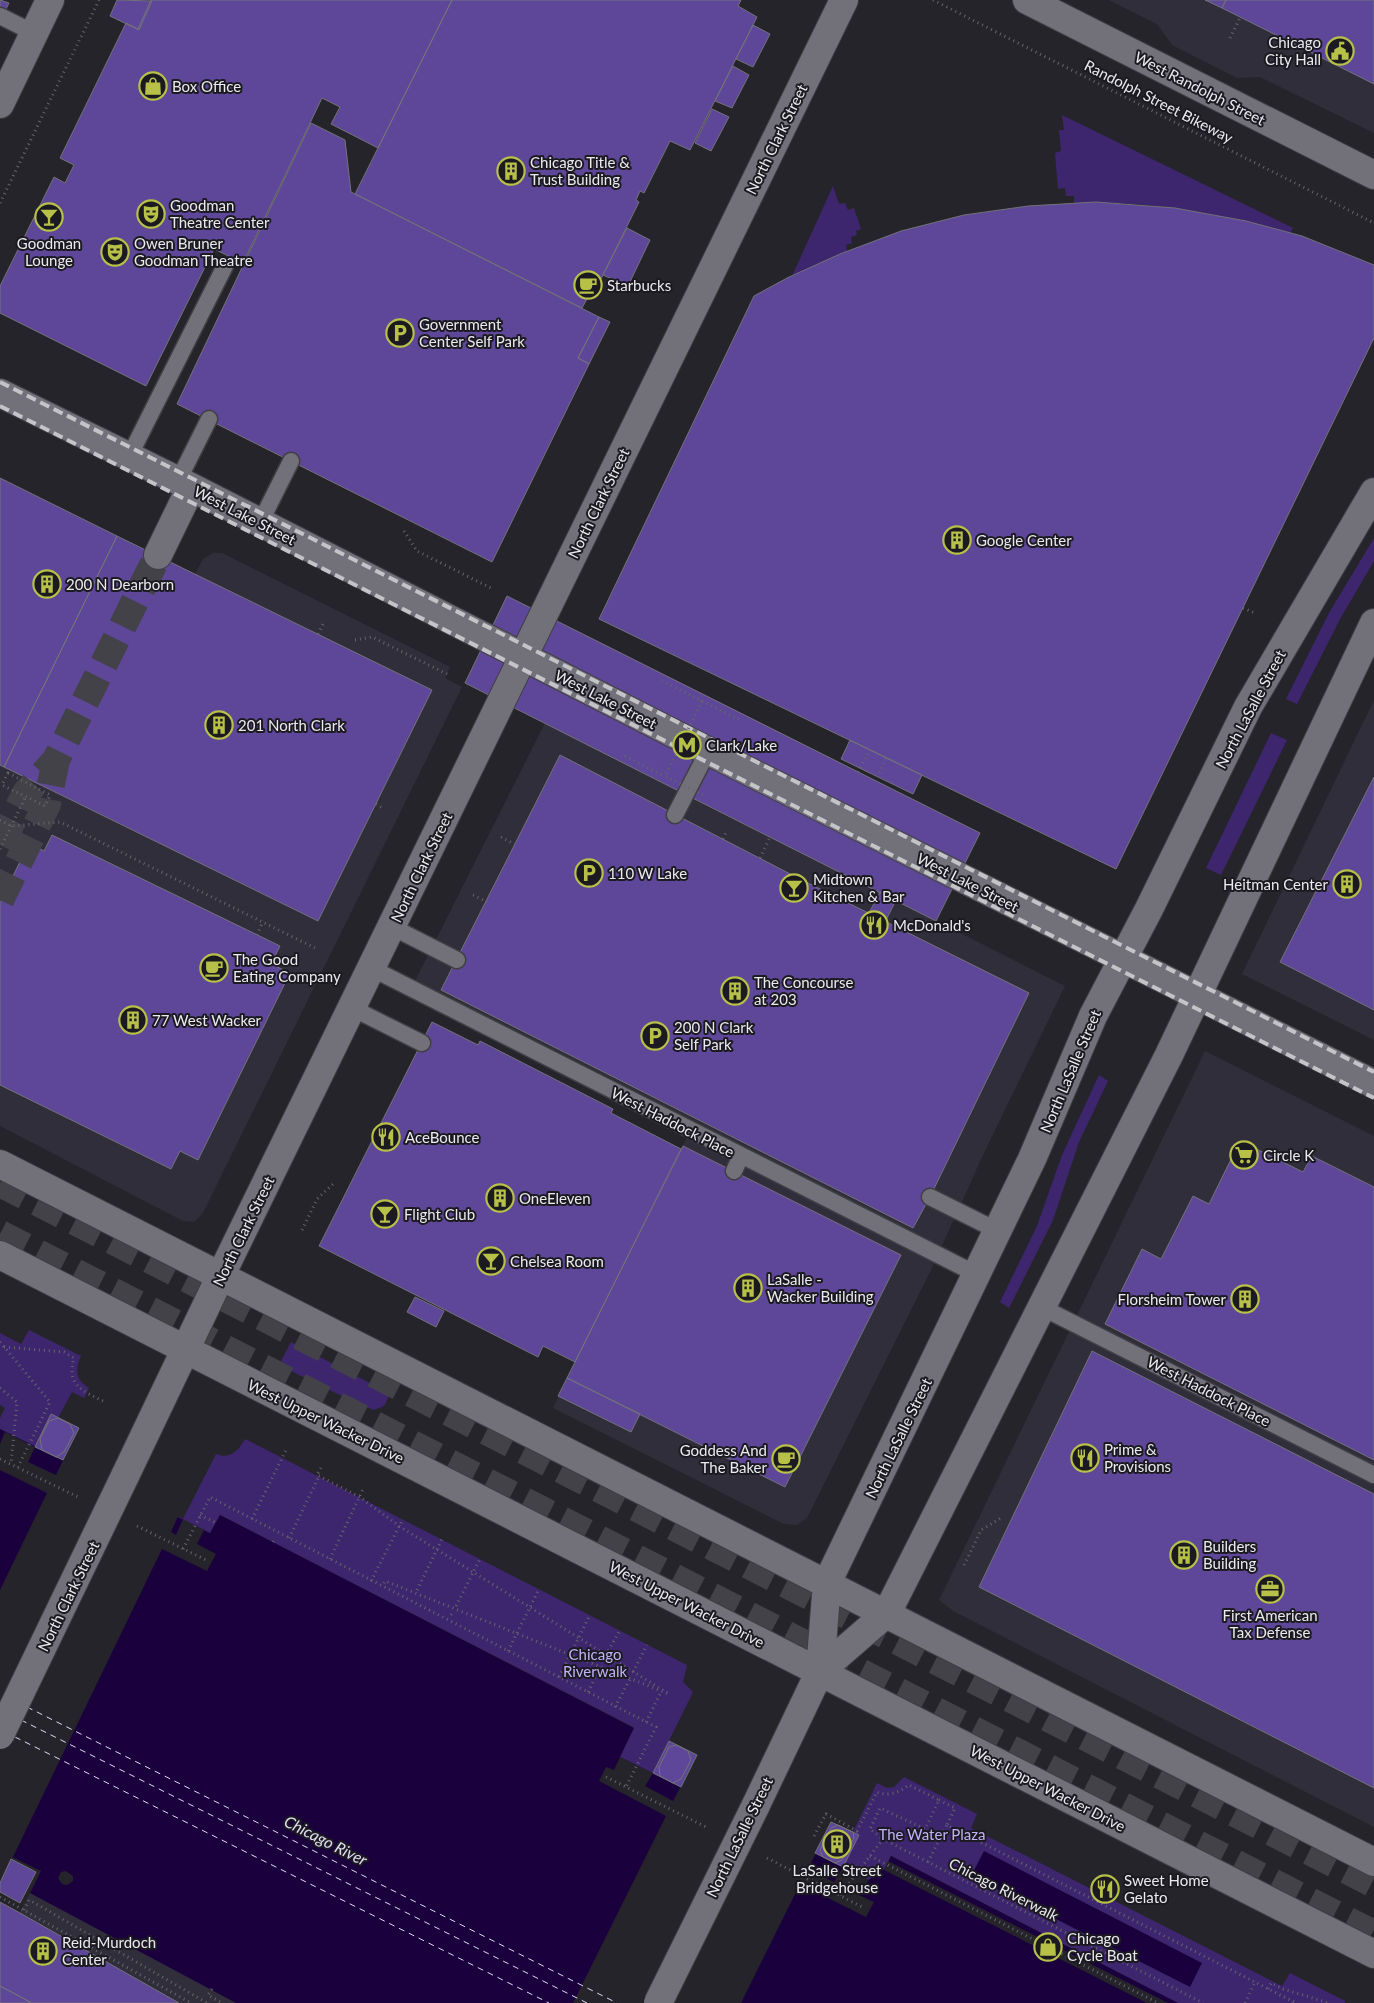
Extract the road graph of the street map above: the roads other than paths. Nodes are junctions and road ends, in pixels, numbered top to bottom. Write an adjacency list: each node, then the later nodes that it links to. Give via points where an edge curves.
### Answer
1 (50, 0): 5 (main road)
2 (844, 0): 18 (main road, North Clark Street)
3 (1027, 0): 7 (main road, West Randolph Street)
4 (0, 16): 5 (lane)
5 (34, 33): 6 (main road)
6 (4, 87)
7 (1374, 175)
8 (225, 266): 11 (lane)
9 (0, 393): 11 (main road, West Lake Street)
10 (209, 419): 13 (lane)
11 (129, 457): 13 (main road, West Lake Street)
12 (292, 461): 15 (lane)
13 (185, 484): 15 (main road, West Lake Street); 16 (main road)
14 (1374, 492): 22 (main road, North LaSalle Street, via 1248,707)
15 (260, 523): 18 (main road, West Lake Street)
16 (158, 555)
17 (1373, 627): 25 (main road, North LaSalle Street)
18 (524, 657): 19 (main road, West Lake Street); 21 (main road, North Clark Street)
19 (708, 751): 20 (lane); 22 (main road, West Lake Street)
20 (676, 815)
21 (392, 927): 23 (lane); 24 (main road, North Clark Street)
22 (1123, 959): 25 (main road, West Lake Street); 33 (main road, North LaSalle Street, via 1093,1016)
23 (457, 960)
24 (371, 968): 26 (main road, North Clark Street); 29 (lane, West Haddock Place)
25 (1198, 996): 28 (main road, West Lake Street); 37 (main road, North LaSalle Street)
26 (352, 1008): 27 (lane); 36 (main road, North Clark Street)
27 (422, 1043)
28 (1374, 1084)
29 (741, 1156): 31 (lane); 35 (lane, West Haddock Place)
30 (0, 1164): 36 (main road)
31 (734, 1171)
32 (930, 1197): 33 (lane)
33 (998, 1230): 35 (main road, North LaSalle Street)
34 (0, 1255): 38 (main road, West Upper Wacker Drive)
35 (976, 1274): 40 (main road, North LaSalle Street)
36 (221, 1275): 38 (main road, North Clark Street); 40 (main road)
37 (1043, 1308): 39 (lane, West Haddock Place); 41 (main road, North LaSalle Street)
38 (186, 1350): 42 (main road, West Upper Wacker Drive); 43 (main road, North Clark Street, bridge)
39 (1374, 1475)
40 (827, 1583): 41 (main road); 42 (main road, North LaSalle Street)
41 (887, 1613): 42 (main road, North LaSalle Street); 44 (main road)
42 (820, 1671): 45 (main road, West Upper Wacker Drive); 46 (main road, North LaSalle Street, bridge)
43 (0, 1736)
44 (1374, 1862)
45 (1374, 1954)
46 (658, 2003)

